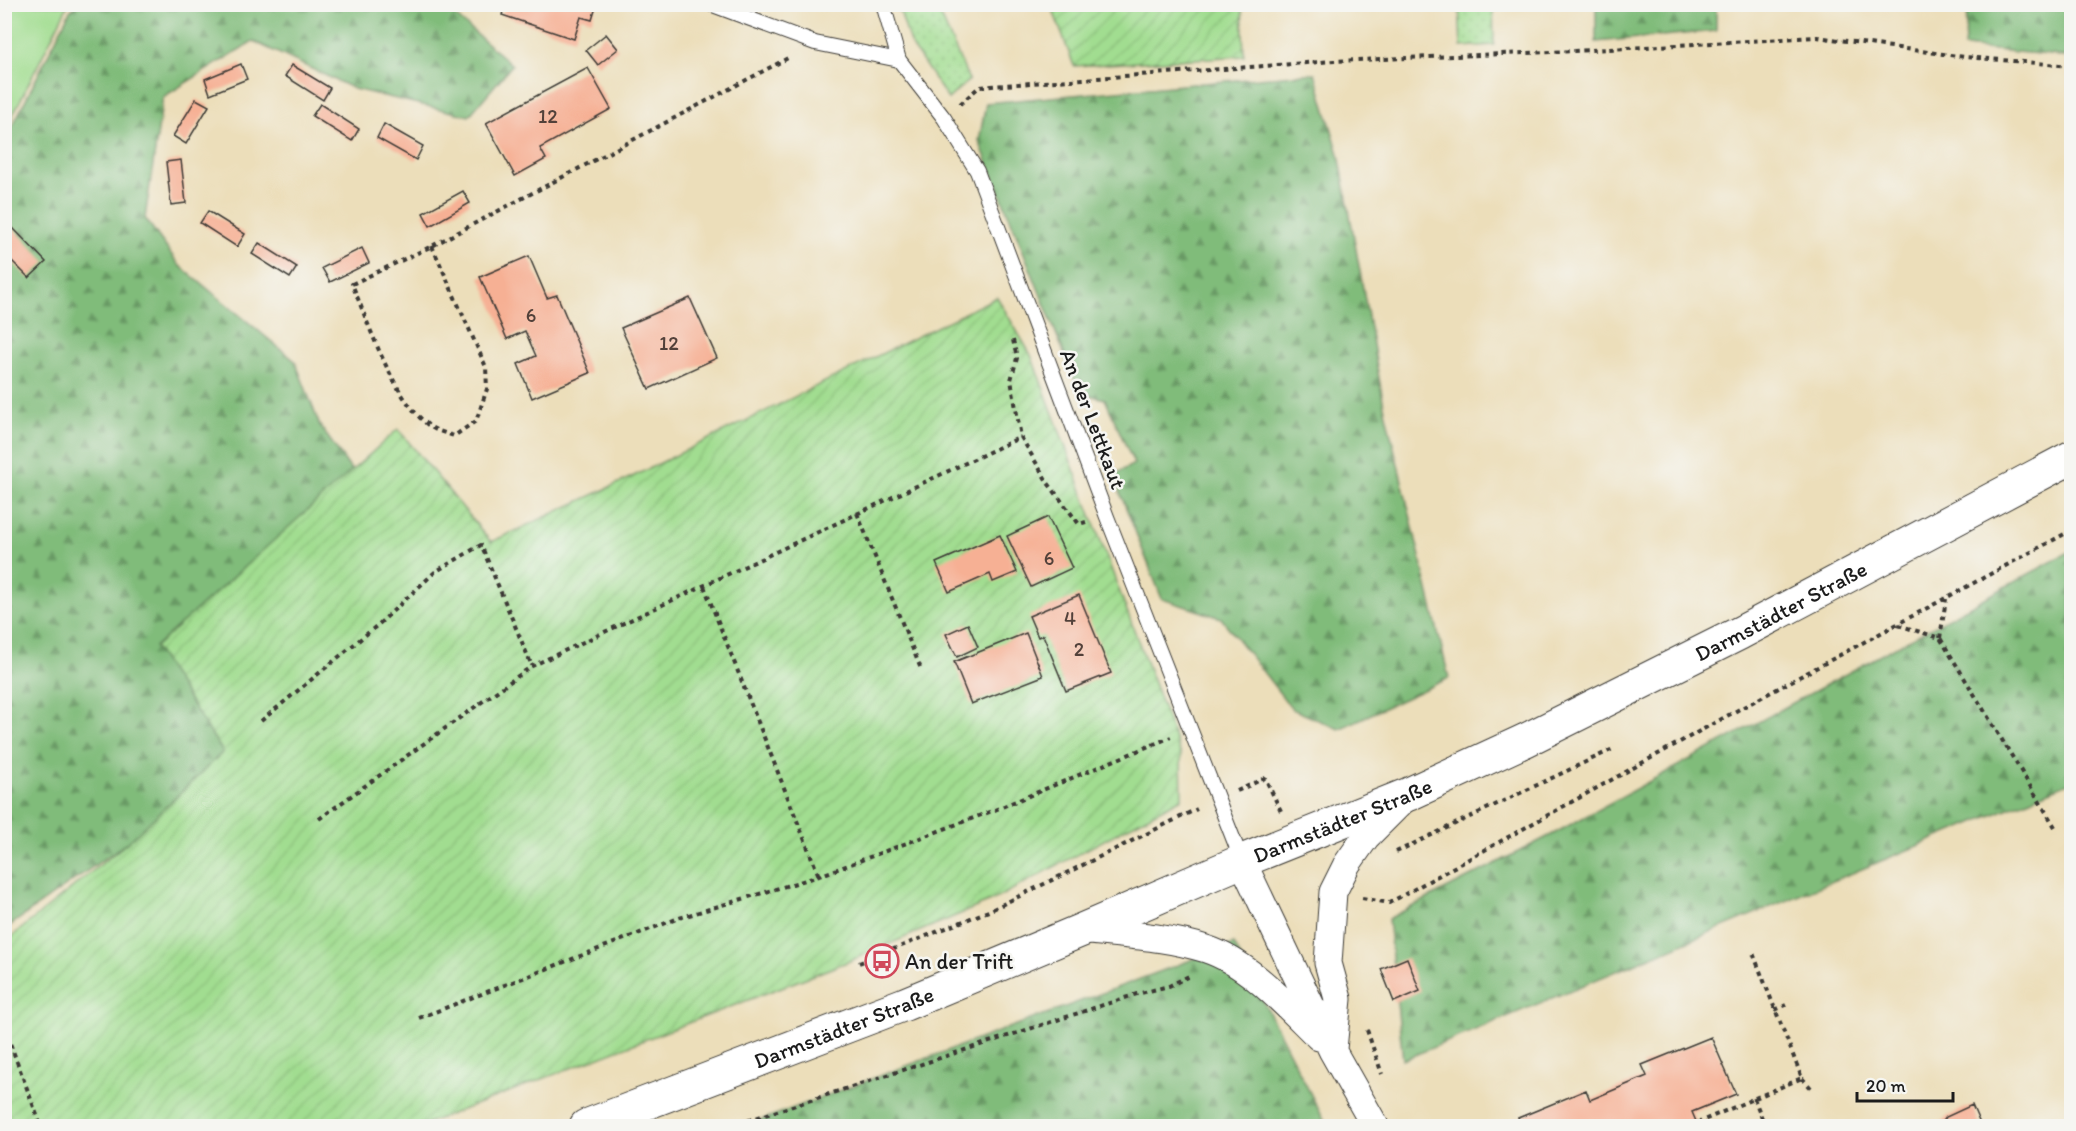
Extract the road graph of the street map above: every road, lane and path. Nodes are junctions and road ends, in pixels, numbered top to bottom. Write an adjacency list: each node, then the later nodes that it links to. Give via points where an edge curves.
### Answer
1 (710, 4): 3 (lane)
2 (883, 4): 4 (lane, An der Lettkaut)
3 (815, 43): 4 (lane); 7 (path)
4 (899, 60): 6 (lane, An der Lettkaut)
5 (2072, 66): 6 (path, via 1965,57 1817,37 1334,61 979,87)
6 (944, 118): 12 (lane, An der Lettkaut, via 977,171)
7 (432, 246): 7 (path, via 486,368 486,389 476,421 454,436 430,427 413,411 385,363 352,284)
8 (1012, 336): 9 (path, via 1017,358 1011,380)
9 (1021, 437): 11 (path); 12 (path, via 1048,483 1079,524)
10 (2072, 457): 23 (main road, Darmstädter Straße, via 1740,633)
11 (857, 513): 14 (path); 19 (path)
12 (1107, 517): 21 (lane, An der Lettkaut)
13 (2072, 531): 15 (path)
14 (704, 586): 18 (path); 30 (path)
15 (1946, 598): 16 (path); 17 (path)
16 (1898, 625): 17 (path); 31 (path, via 1389,903)
17 (1940, 638): 26 (path)
18 (532, 666): 20 (path, via 481,545 435,572); 25 (path)
19 (921, 669)
20 (261, 721)
21 (1191, 728): 24 (lane, An der Lettkaut); 30 (path, via 992,811)
22 (1613, 749): 28 (path)
23 (1409, 794): 27 (main road, Darmstädter Straße); 40 (street, via 1366,837 1333,892 1328,963 1338,999)
24 (1219, 799): 27 (path, via 1265,778); 29 (lane, An der Lettkaut); 35 (path, via 991,910)
25 (320, 819)
26 (2055, 827)
27 (1294, 840): 29 (main road, Darmstädter Straße)
28 (1396, 852)
29 (1242, 861): 32 (main road, Darmstädter Straße); 40 (street)
30 (819, 876): 38 (path, via 679,918)
31 (1355, 897)
32 (1082, 930): 33 (street, via 1167,939); 46 (main road, Darmstädter Straße, via 905,1004)
33 (1208, 950): 40 (street, via 1239,966 1279,998); 47 (path, via 1202,966 1169,986)
34 (1753, 952): 37 (path)
35 (859, 963)
36 (1786, 1005): 37 (path)
37 (1775, 1010): 41 (path)
38 (419, 1018)
39 (4, 1027): 45 (path)
40 (1332, 1050): 48 (street)
41 (1802, 1078): 42 (path); 43 (path)
42 (1811, 1088)
43 (1754, 1098): 44 (path); 49 (path)
44 (1697, 1123)
45 (41, 1126)
46 (586, 1126)
47 (731, 1126)
48 (1374, 1126)
49 (1765, 1126)

